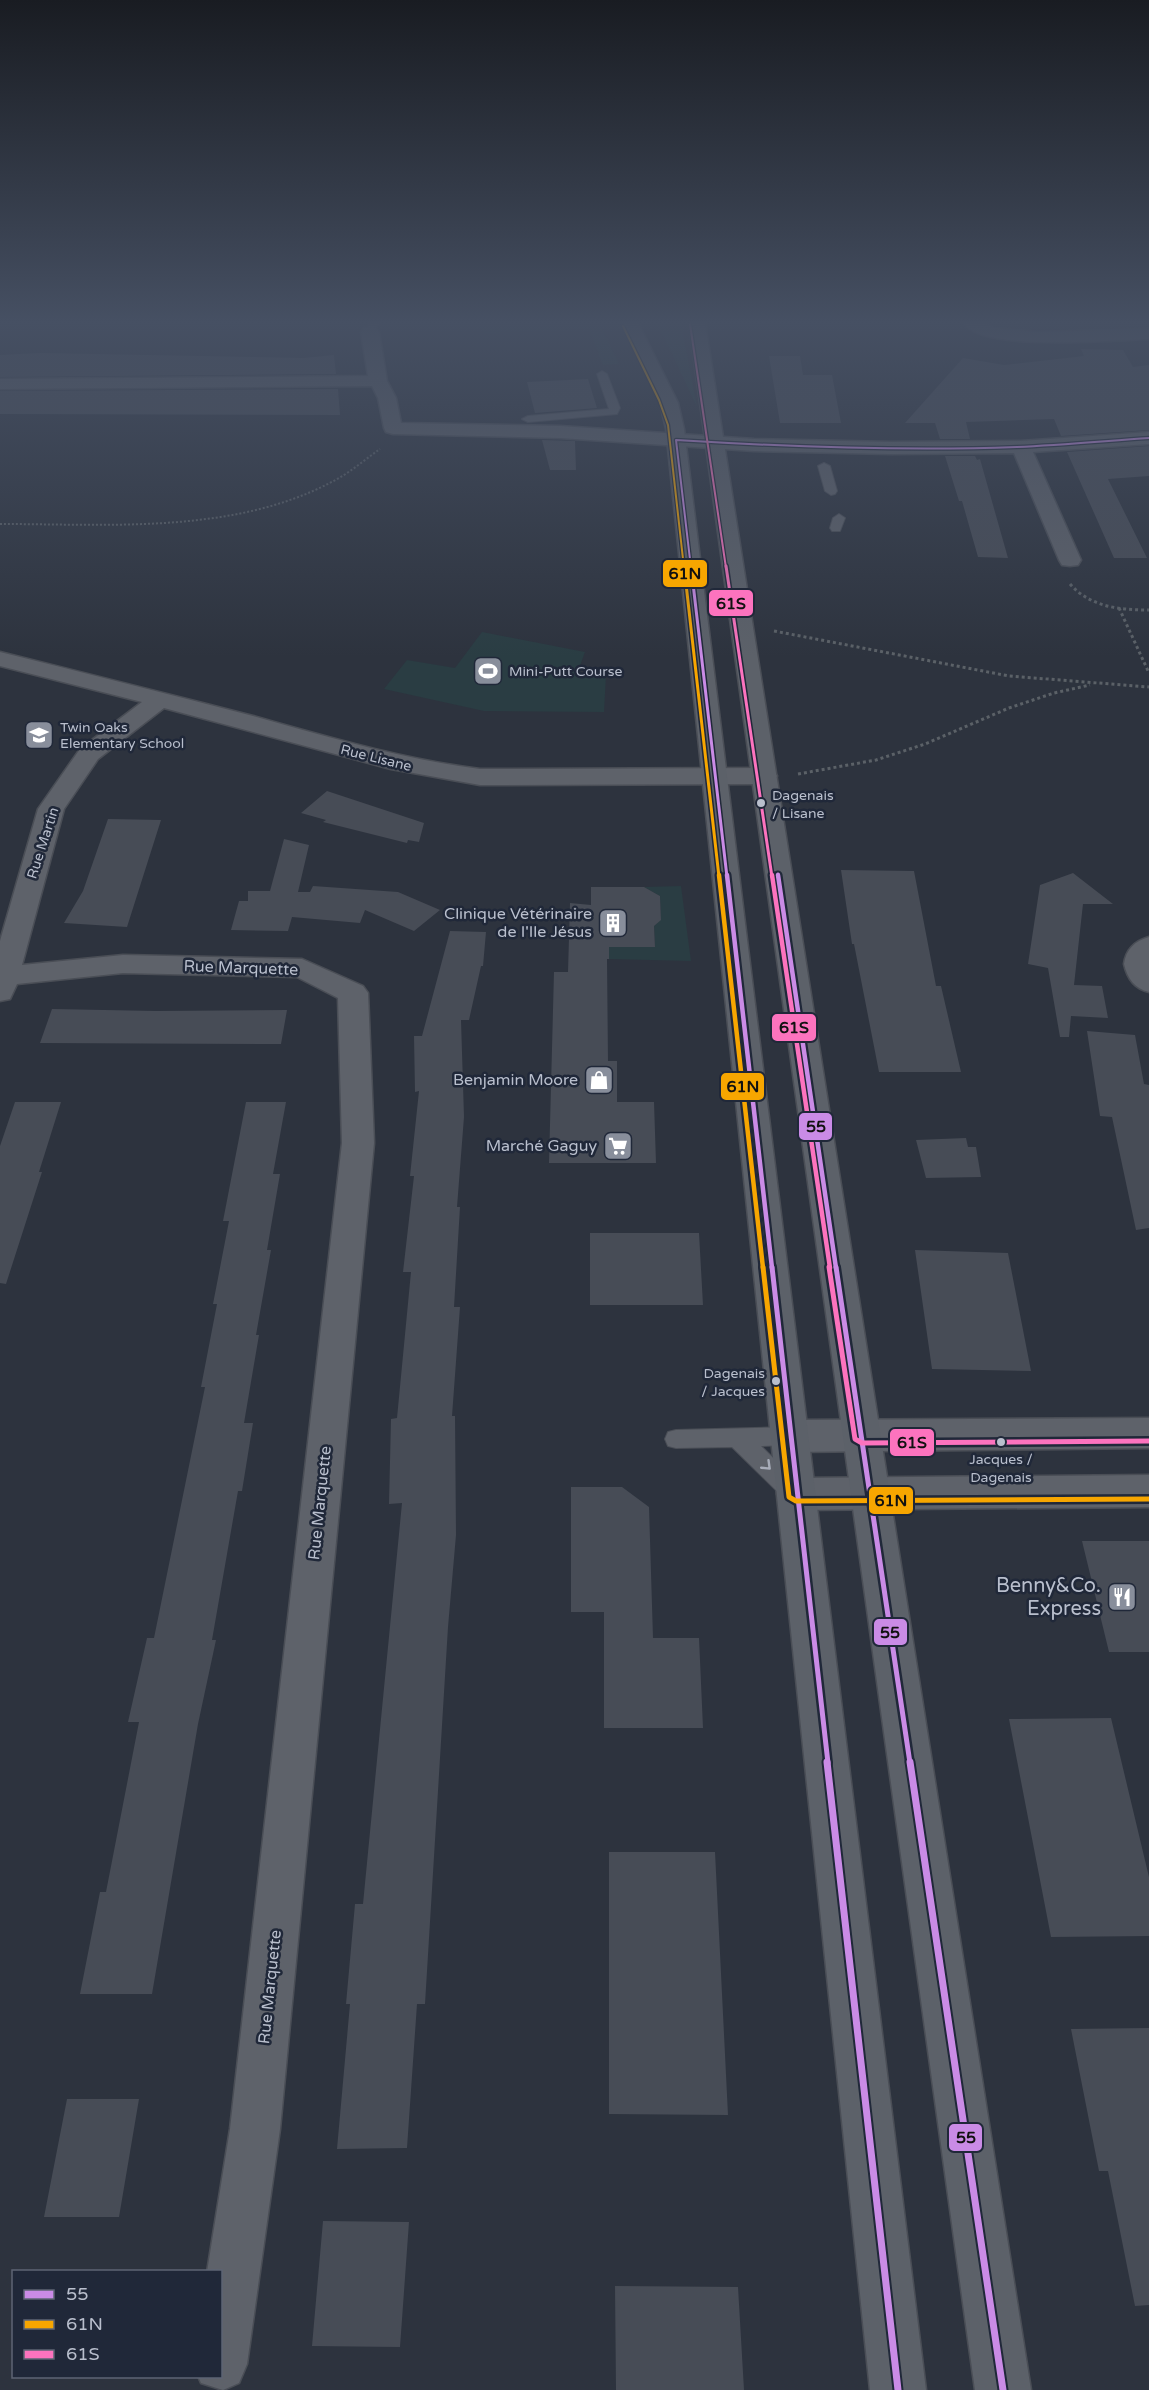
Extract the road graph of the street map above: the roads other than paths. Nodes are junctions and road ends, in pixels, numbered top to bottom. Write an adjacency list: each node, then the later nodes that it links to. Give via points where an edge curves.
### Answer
1 (597, 435): 5 (street)
2 (675, 435): 5 (main road)
3 (714, 435): 6 (main road)
4 (1149, 438): 7 (street)
5 (676, 440): 6 (street); 13 (main road)
6 (715, 442): 7 (street, via 863,448); 14 (main road)
7 (1021, 447): 10 (street)
8 (824, 466): 9 (lane)
9 (831, 491)
10 (1070, 560)
11 (0, 659): 12 (street, Rue Lisane)
12 (160, 699): 13 (street, Rue Lisane, via 400,765 445,773 480,777); 17 (street, Rue Martin, via 89,754 51,809)
13 (715, 776): 14 (street, Rue Lisane); 19 (main road)
14 (764, 776): 20 (main road)
15 (1149, 946): 16 (street, via 1137,958 1137,967)
16 (1149, 983)
17 (2, 984): 26 (street, Rue Marquette, via 123,964 302,968 353,993 358,1143 255,2130)
18 (1149, 1433): 20 (street)
19 (790, 1436): 20 (street); 22 (lane); 25 (main road)
20 (862, 1436): 24 (main road)
21 (676, 1438): 22 (lane)
22 (738, 1438): 25 (lane, one-way to 25)
23 (1149, 1491): 24 (street)
24 (870, 1493): 25 (street); 28 (main road)
25 (796, 1494): 27 (main road)
26 (222, 2351)
27 (898, 2390)
28 (1003, 2390)

